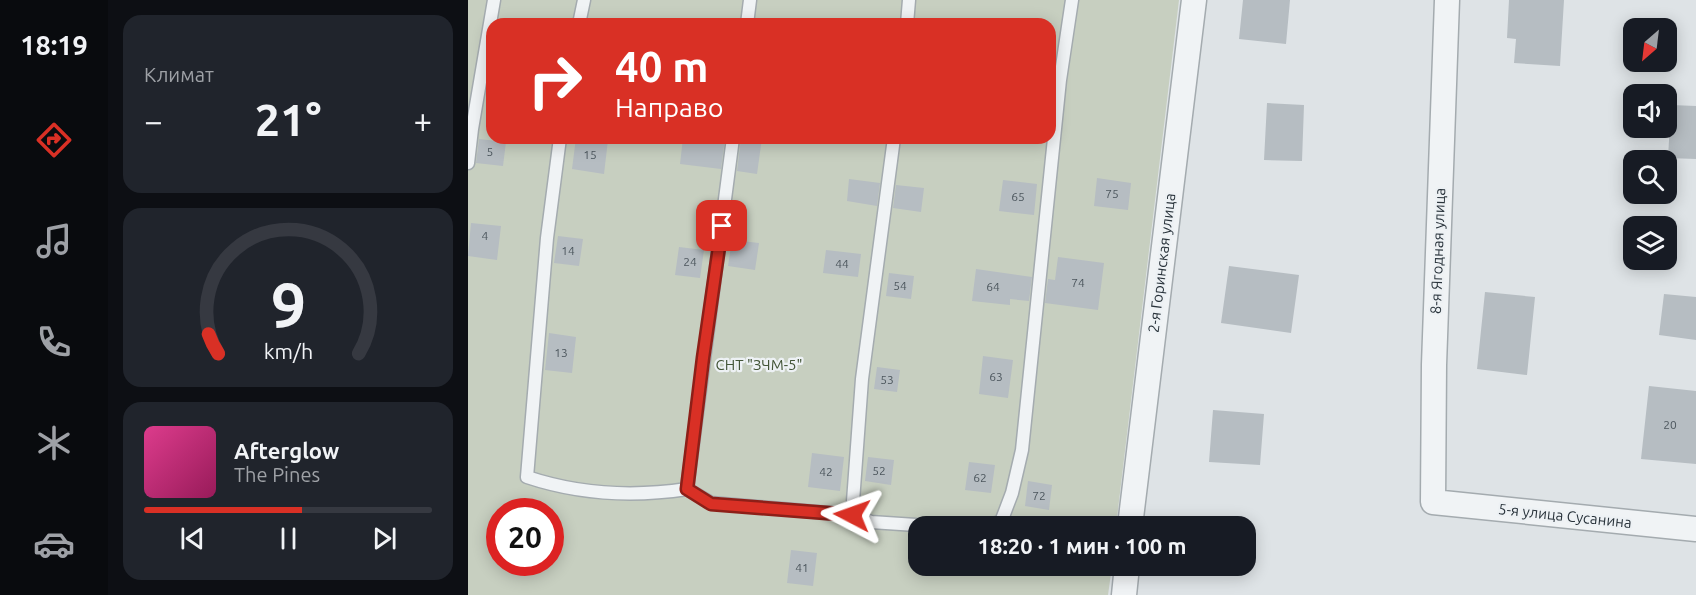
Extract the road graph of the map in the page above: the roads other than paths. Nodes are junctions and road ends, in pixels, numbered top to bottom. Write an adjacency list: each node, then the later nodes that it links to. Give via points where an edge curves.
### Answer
1 (494, 0): 8 (lane)
2 (584, 0): 9 (lane)
3 (750, 0): 10 (lane)
4 (909, 0): 11 (lane)
5 (1072, 0): 13 (lane)
6 (1194, 0): 23 (street, 2-я Горинская улица)
7 (1448, 0): 20 (street, 8-я Ягодная улица, via 1434,365)
8 (491, 18)
9 (580, 18)
10 (748, 18)
11 (908, 18)
12 (486, 47): 18 (lane)
13 (1056, 124)
14 (559, 144): 19 (lane, via 527,477 588,491)
15 (732, 144): 19 (lane)
16 (893, 144): 21 (lane, via 862,379)
17 (1054, 144): 22 (lane, via 1022,450)
18 (468, 163)
19 (687, 489): 21 (lane, via 711,504)
20 (1433, 502): 25 (street, 5-я улица Сусанина)
21 (852, 515): 24 (lane, via 871,522)
22 (1003, 516)
23 (1131, 516)
24 (908, 524)
25 (1696, 529)
26 (1125, 576): 27 (street)
27 (1124, 595)

